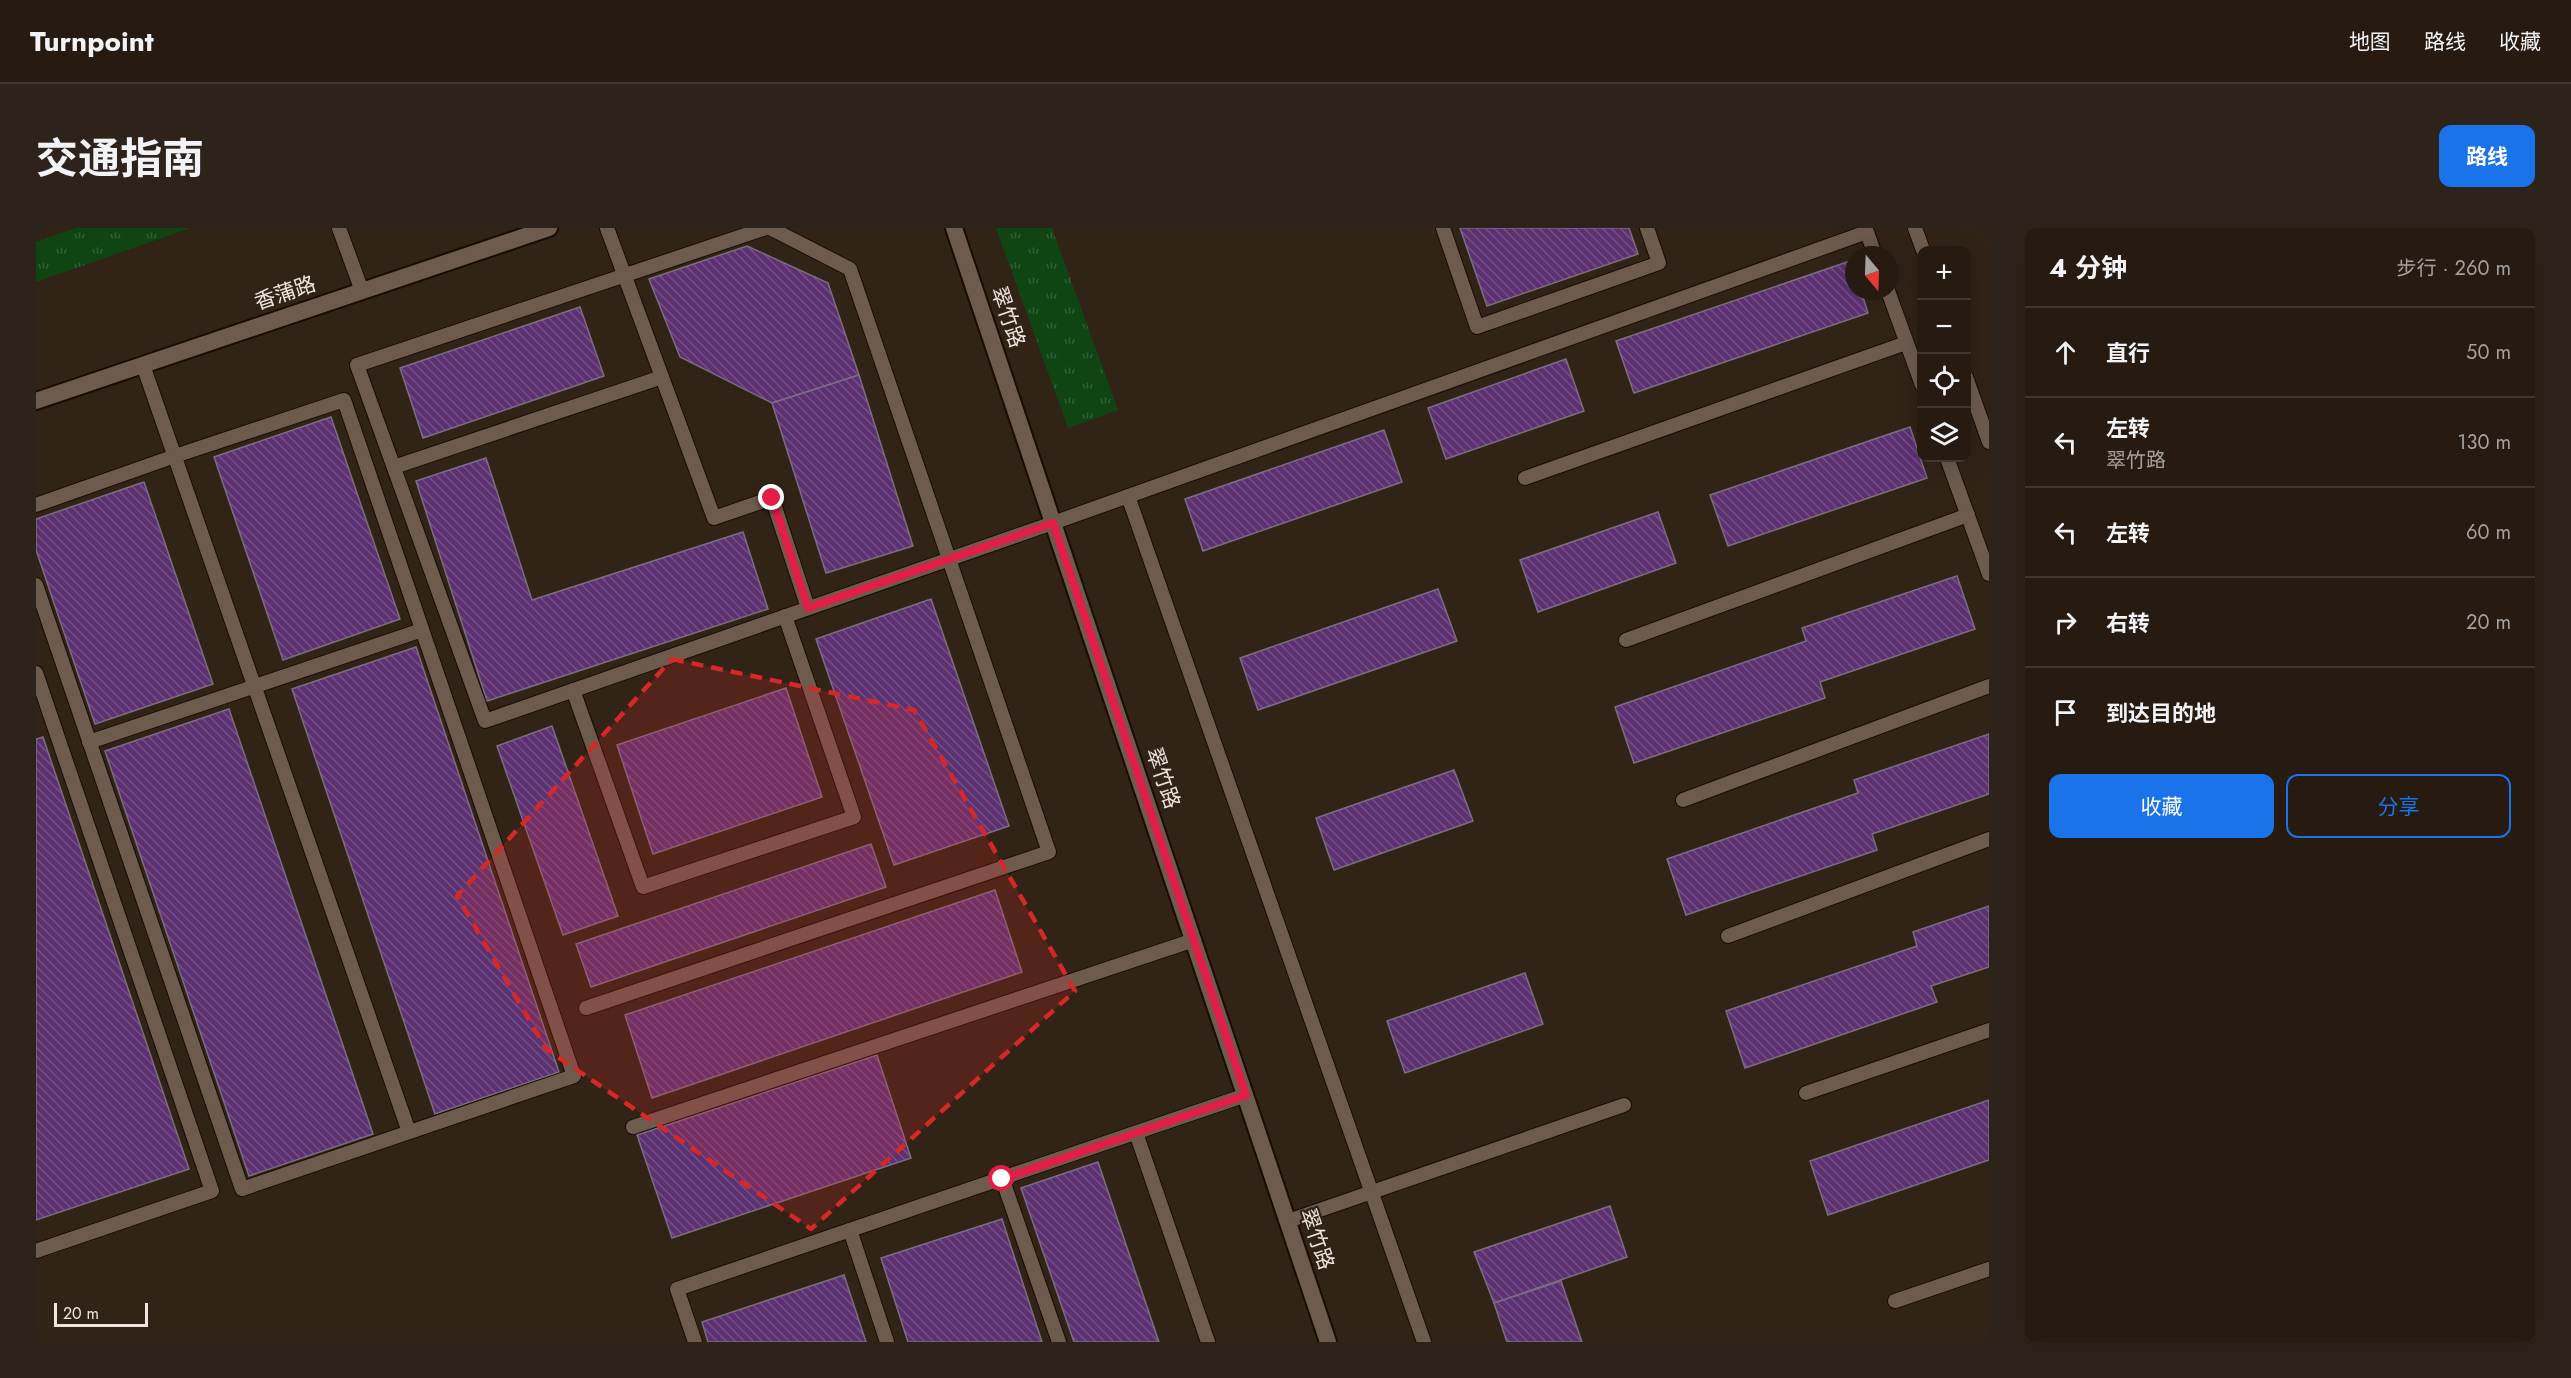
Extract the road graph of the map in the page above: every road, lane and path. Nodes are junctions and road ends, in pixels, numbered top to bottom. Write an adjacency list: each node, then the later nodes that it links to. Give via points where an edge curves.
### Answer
1 (339, 228): 12 (lane)
2 (549, 228): 12 (street, 香蒲路)
3 (607, 228): 11 (lane)
4 (768, 228): 11 (lane); 29 (lane, via 850,268)
5 (954, 228): 28 (street, 翠竹路)
6 (1443, 228): 7 (lane, via 1477,327 1659,263)
7 (1647, 228)
8 (1915, 228): 10 (lane)
9 (1872, 246): 25 (lane, via 1867,232)
10 (1922, 246)
11 (625, 275): 17 (lane); 23 (lane, via 357,365)
12 (362, 291): 15 (street, 香蒲路)
13 (1891, 300): 14 (lane)
14 (1906, 343): 16 (lane); 24 (lane)
15 (143, 365): 19 (street, 香蒲路); 21 (lane)
16 (1917, 373)
17 (662, 378): 23 (lane); 32 (lane, via 714,518 772,498)
18 (1971, 391): 20 (lane)
19 (36, 401)
20 (1989, 442)
21 (175, 456): 26 (lane); 34 (lane, via 344,400); 37 (lane)
22 (1948, 462): 27 (lane)
23 (394, 467): 39 (lane, via 485,721)
24 (1525, 478)
25 (1128, 496): 28 (lane); 55 (lane)
26 (36, 505)
27 (1968, 515): 30 (lane); 35 (lane)
28 (1053, 523): 29 (lane); 45 (street, 翠竹路)
29 (949, 559): 32 (lane); 46 (lane, via 1049,852)
30 (1989, 574)
31 (36, 585): 41 (lane)
32 (808, 608): 33 (lane)
33 (785, 616): 39 (lane); 39 (lane, via 854,817 643,887)
34 (422, 630): 37 (lane); 52 (lane, via 574,1076)
35 (1626, 640)
36 (36, 673): 40 (lane)
37 (254, 685): 41 (lane); 52 (lane)
38 (1989, 686): 42 (lane)
39 (573, 690)
40 (40, 699): 58 (lane, via 212,1191)
41 (89, 742): 52 (lane, via 242,1189)
42 (1683, 800)
43 (1989, 839): 44 (lane)
44 (1728, 936)
45 (1194, 940): 49 (street, 翠竹路); 51 (lane)
46 (586, 1008)
47 (1989, 1029): 48 (lane)
48 (1806, 1093)
49 (1246, 1095): 53 (lane); 56 (street, 翠竹路)
50 (1624, 1105): 55 (lane)
51 (633, 1127)
52 (409, 1132)
53 (1137, 1133): 54 (lane); 64 (lane)
54 (1002, 1179): 57 (lane); 63 (lane)
55 (1372, 1194): 56 (lane); 66 (lane)
56 (1288, 1221): 65 (street, 翠竹路)
57 (850, 1230): 61 (lane, via 677,1289); 62 (lane)
58 (36, 1251)
59 (1989, 1269): 60 (lane)
60 (1895, 1301)
61 (695, 1342)
62 (887, 1342)
63 (1059, 1342)
64 (1208, 1342)
65 (1328, 1342)
66 (1424, 1342)

